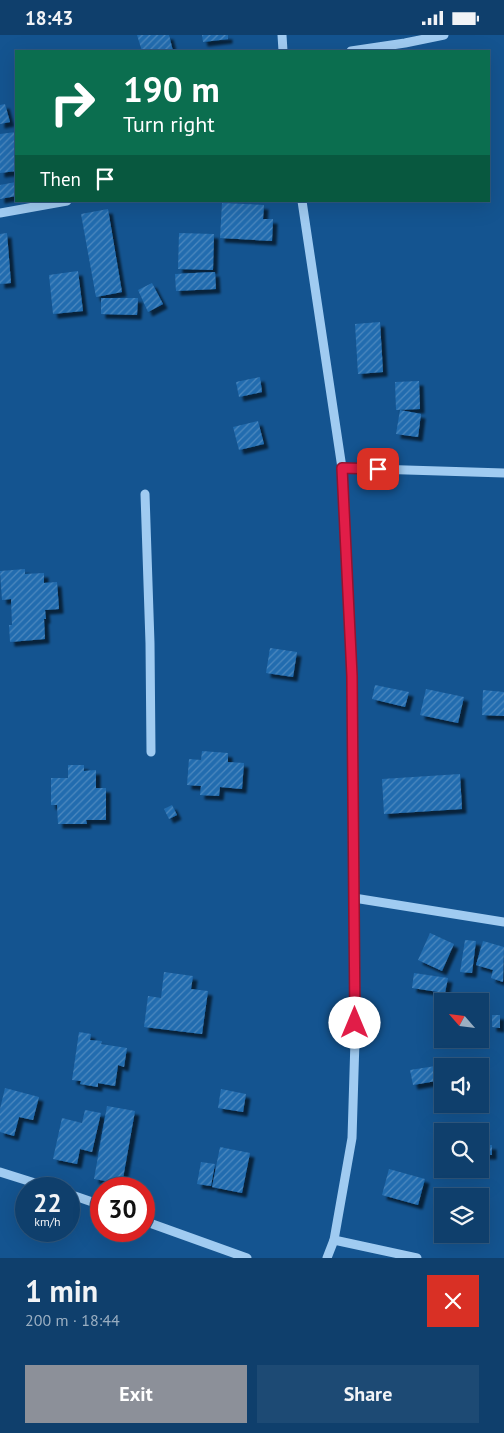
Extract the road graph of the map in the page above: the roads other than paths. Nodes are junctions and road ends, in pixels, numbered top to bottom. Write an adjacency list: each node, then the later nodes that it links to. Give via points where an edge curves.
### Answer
1 (282, 35): 3 (street)
2 (444, 35): 4 (street)
3 (283, 50)
4 (358, 50)
5 (61, 202): 7 (street)
6 (302, 202): 8 (street)
7 (0, 213)
8 (342, 468): 9 (street); 12 (street, via 352,676)
9 (504, 473)
10 (145, 494): 11 (street)
11 (152, 752)
12 (354, 898): 13 (street); 17 (street, via 352,1138)
13 (504, 922)
14 (0, 1172): 15 (street)
15 (16, 1177)
16 (155, 1225): 18 (street)
17 (334, 1240): 19 (street); 20 (street)
18 (247, 1258)
19 (327, 1258)
20 (417, 1258)

